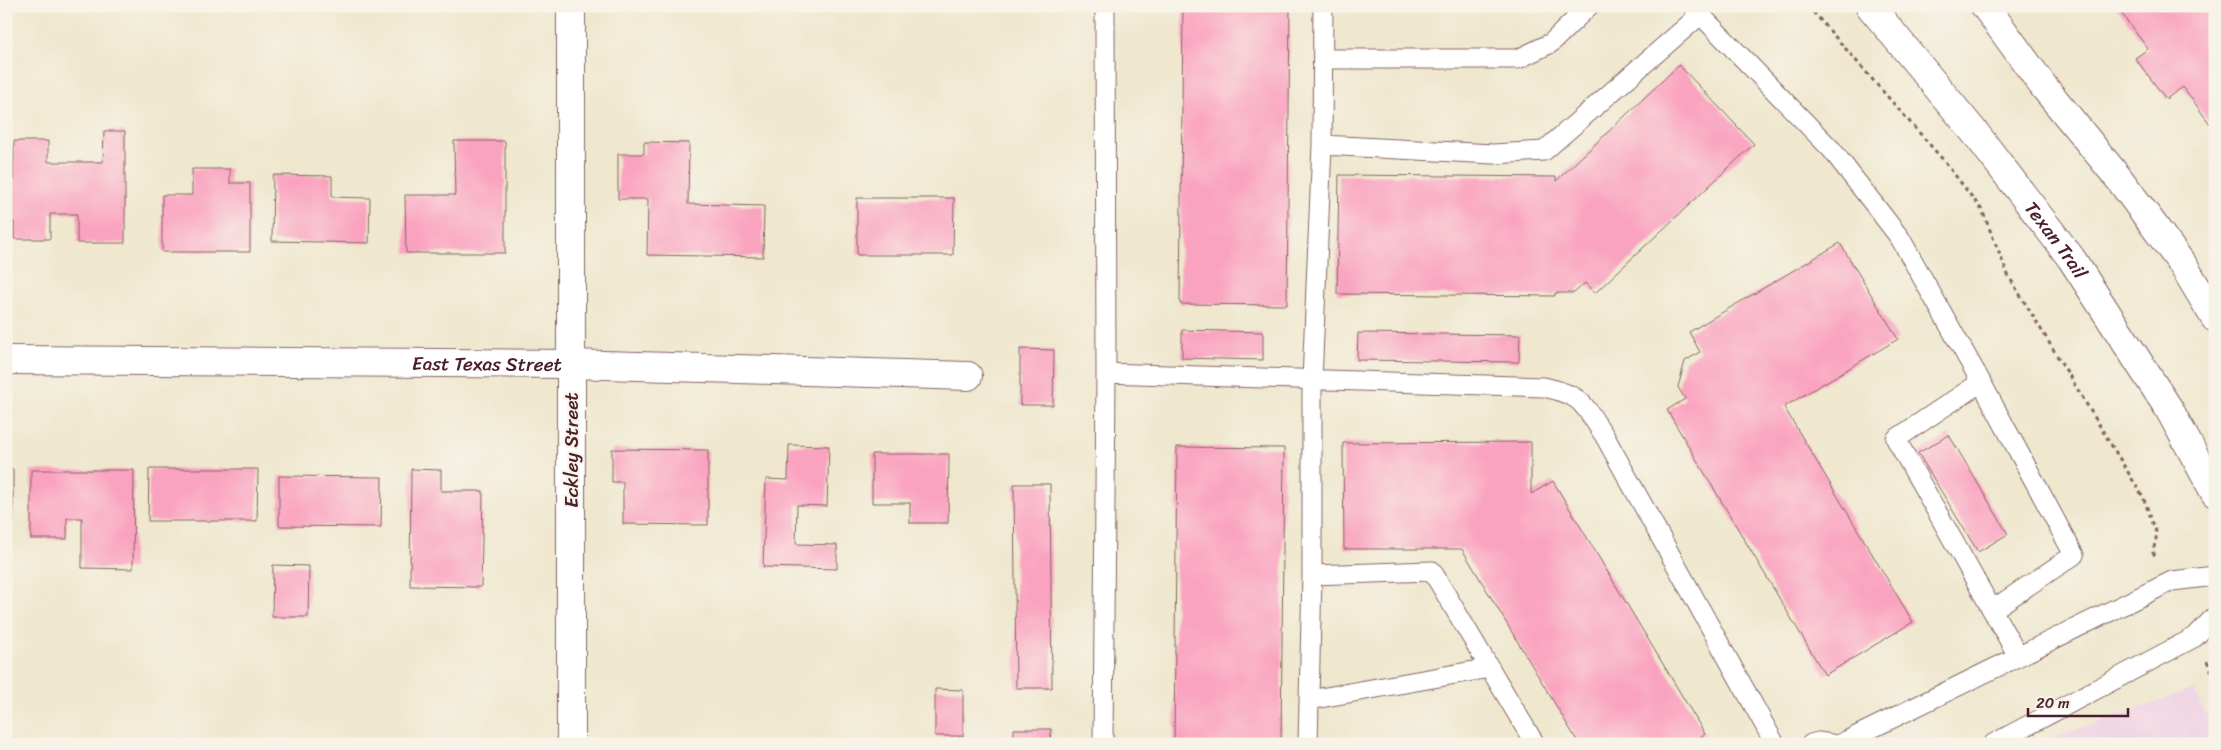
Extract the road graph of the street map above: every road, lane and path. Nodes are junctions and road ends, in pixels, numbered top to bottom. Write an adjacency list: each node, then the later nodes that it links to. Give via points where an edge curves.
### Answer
1 (571, 6): 13 (street, Eckley Street)
2 (1105, 6): 14 (lane)
3 (1323, 6): 9 (lane)
4 (1589, 6): 9 (lane, via 1551,43 1518,60)
5 (1808, 6): 21 (path, via 1939,155 1982,210 2008,275 2143,497 2157,534 2153,552)
6 (1870, 6): 18 (street, Texan Trail, via 1980,139 2072,258 2169,409)
7 (1984, 6): 11 (street, via 2132,196 2183,265)
8 (1696, 10): 10 (lane, via 1544,151 1493,154); 17 (lane, via 1832,150 1900,238)
9 (1324, 59): 10 (lane)
10 (1322, 145): 16 (lane)
11 (2215, 318)
12 (6, 360): 13 (street, East Texas Street)
13 (571, 364): 15 (street, East Texas Street); 29 (street, Eckley Street)
14 (1106, 373): 16 (lane); 30 (lane)
15 (968, 376)
16 (1312, 380): 19 (lane); 33 (lane, via 1544,387 1567,392 1581,401 1604,435)
17 (1981, 382): 22 (lane, via 2074,556); 22 (lane, via 1896,439)
18 (2215, 493)
19 (1312, 575): 26 (lane, via 1432,571); 28 (lane)
20 (2215, 576): 21 (lane)
21 (2172, 582): 25 (lane)
22 (1992, 610): 25 (lane)
23 (2215, 616): 24 (lane)
24 (2195, 637): 27 (path); 37 (lane)
25 (2018, 656): 36 (lane)
26 (1490, 668): 28 (lane); 32 (lane)
27 (2215, 678)
28 (1309, 700): 31 (lane)
29 (571, 744)
30 (1102, 744)
31 (1308, 744)
32 (1536, 744)
33 (1775, 744)
34 (1811, 744): 35 (lane)
35 (1831, 744)
36 (1840, 744)
37 (1993, 744)

